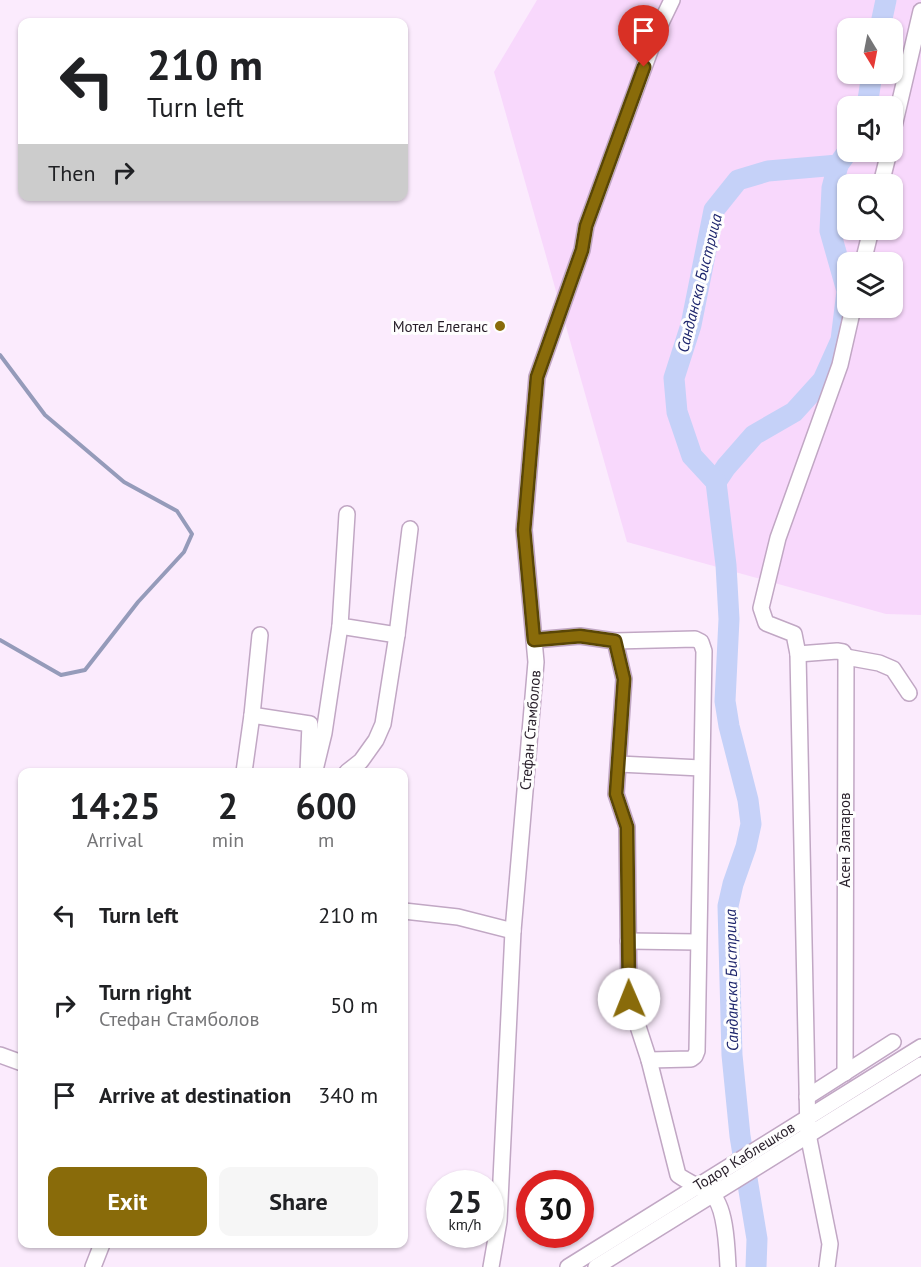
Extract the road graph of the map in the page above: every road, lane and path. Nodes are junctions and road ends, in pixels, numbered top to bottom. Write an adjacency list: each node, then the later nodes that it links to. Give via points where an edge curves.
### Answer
1 (672, 0): 10 (street, Стефан Стамболов, via 590,216 582,250 537,377 524,530)
2 (921, 11): 3 (street)
3 (901, 96)
4 (851, 318): 12 (street, via 840,366 778,538 761,608 766,623 794,634)
5 (347, 514): 7 (street)
6 (410, 529): 9 (street)
7 (340, 626): 9 (street); 19 (street)
8 (260, 635): 15 (street)
9 (397, 635): 20 (street, via 383,724 376,740)
10 (534, 640): 11 (street, via 580,636); 23 (street, Стефан Стамболов, via 536,662)
11 (615, 641): 16 (street, via 624,679); 21 (street, via 701,642)
12 (798, 654): 13 (street, via 837,651); 33 (street)
13 (846, 657): 14 (street, via 893,669); 32 (street, Асен Златаров)
14 (909, 693)
15 (252, 715): 17 (street); 18 (street, via 310,724)
16 (619, 764): 21 (street); 24 (street, via 616,794 627,827)
17 (245, 768)
18 (308, 768)
19 (316, 768)
20 (352, 768)
21 (701, 768): 25 (street)
22 (408, 911): 23 (street, via 458,917)
23 (513, 931): 42 (street, Стефан Стамболов, via 499,1221)
24 (628, 941): 25 (street); 29 (street, via 629,999)
25 (698, 942): 29 (street, via 695,1056)
26 (894, 1042): 32 (street)
27 (921, 1047): 34 (street, Тодор Каблешков)
28 (0, 1055): 30 (street)
29 (650, 1060): 38 (street, via 678,1175)
30 (18, 1062)
31 (921, 1065): 35 (street, Тодор Каблешков)
32 (845, 1073): 33 (street)
33 (807, 1097): 34 (street)
34 (807, 1117): 35 (street); 36 (street, Тодор Каблешков)
35 (808, 1134): 36 (street, Тодор Каблешков); 46 (street, via 830,1244)
36 (755, 1157): 37 (street, Тодор Каблешков)
37 (727, 1175): 38 (street, Тодор Каблешков); 39 (street, Тодор Каблешков)
38 (695, 1187): 39 (street); 43 (street, Тодор Каблешков)
39 (711, 1194): 44 (street, Тодор Каблешков); 45 (street, via 724,1224)
40 (100, 1248): 41 (street)
41 (93, 1267)
42 (491, 1267)
43 (568, 1267)
44 (596, 1267)
45 (729, 1267)
46 (827, 1267)

